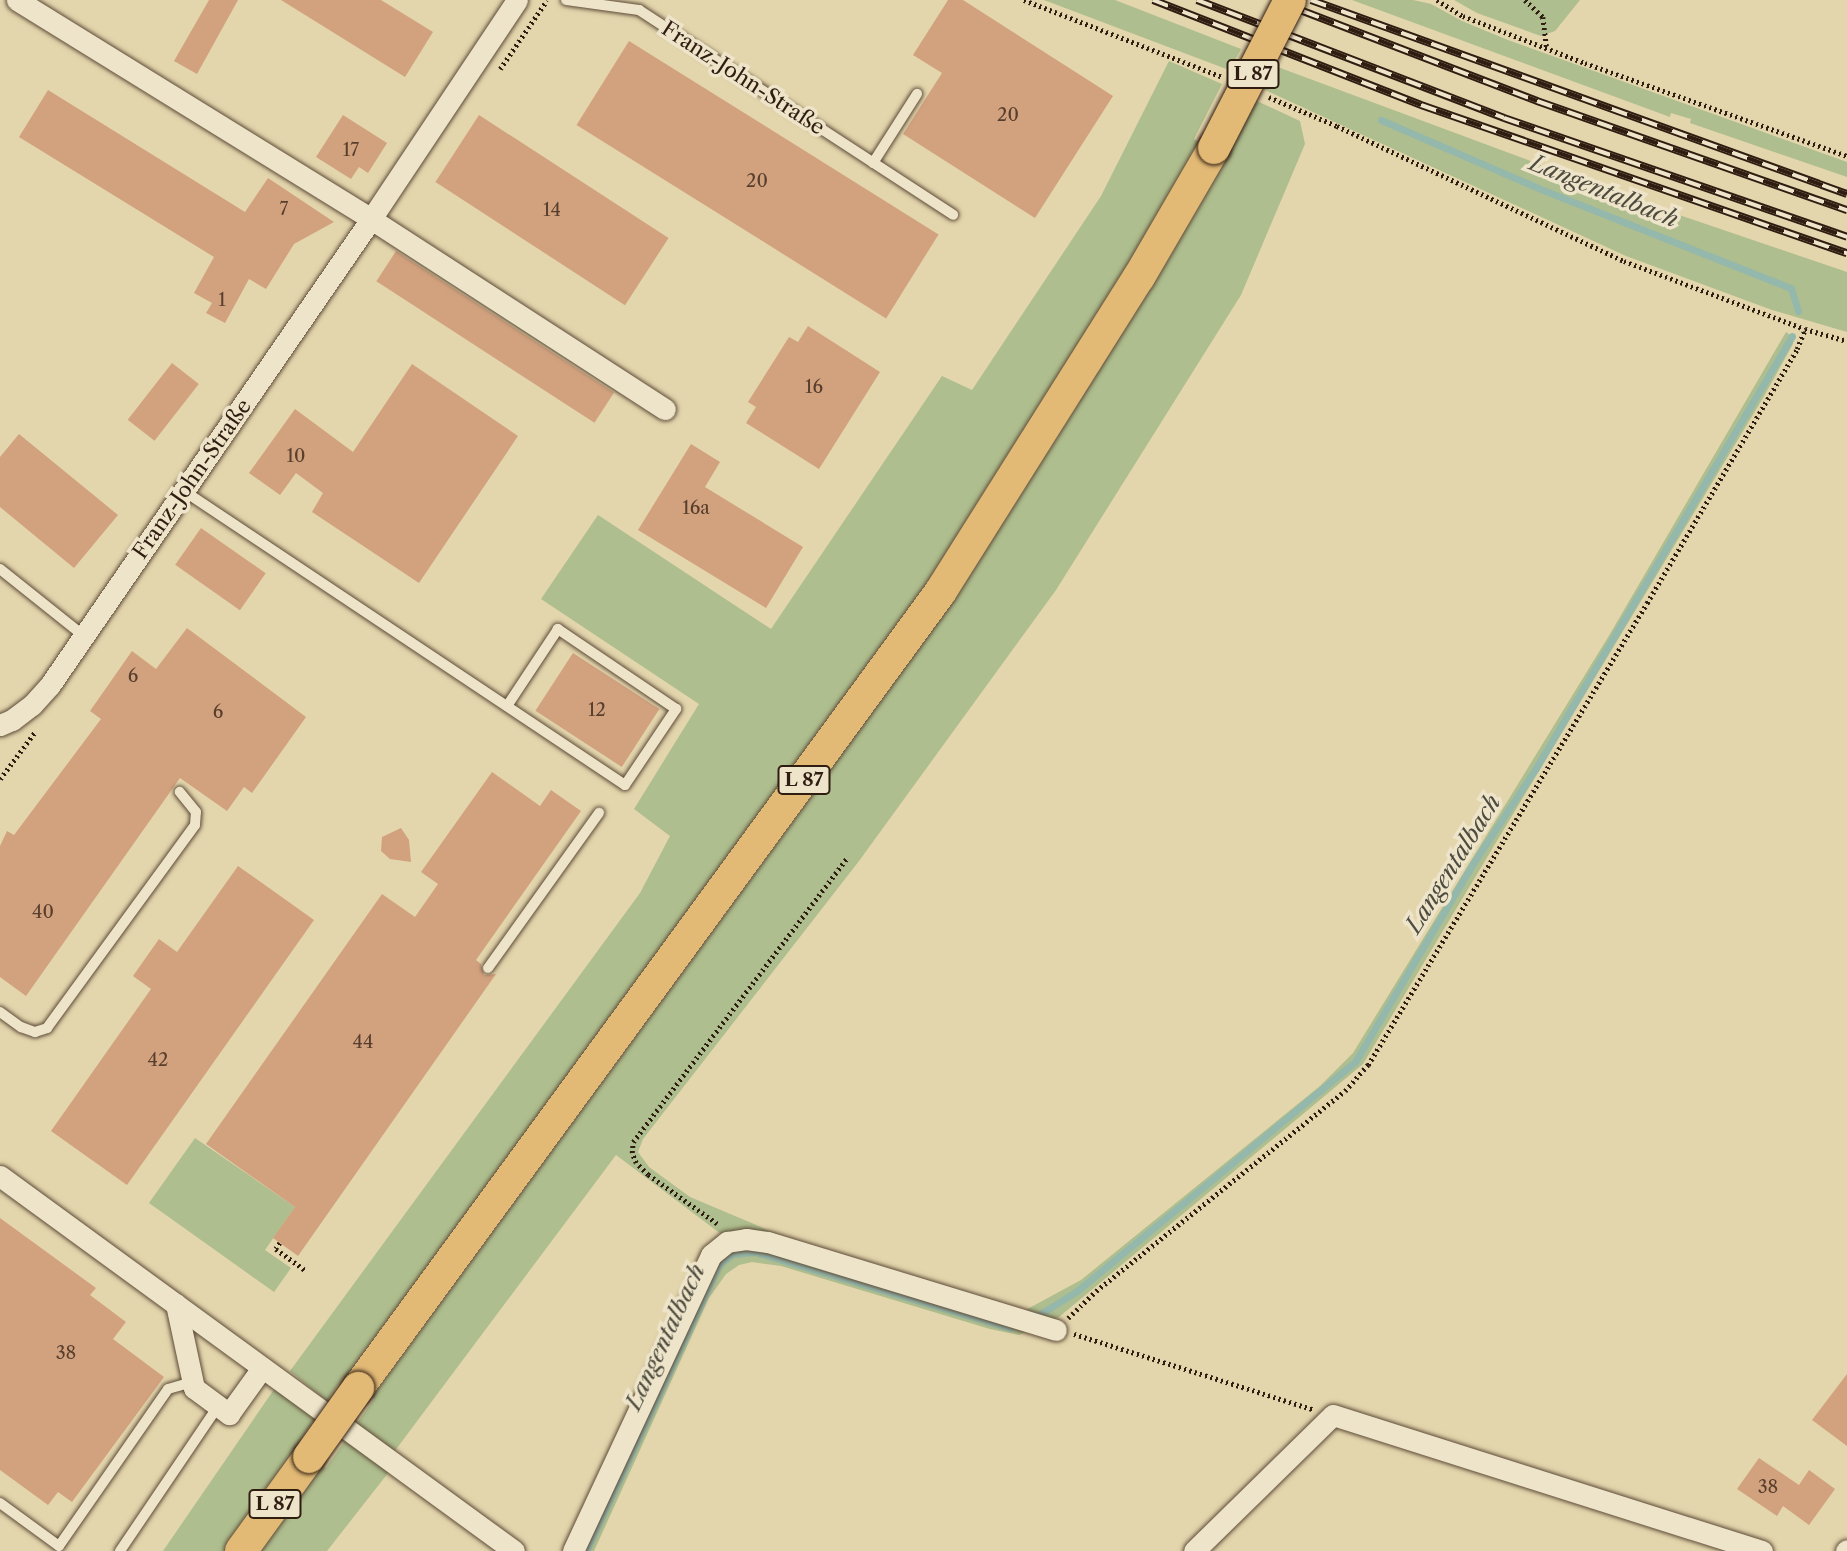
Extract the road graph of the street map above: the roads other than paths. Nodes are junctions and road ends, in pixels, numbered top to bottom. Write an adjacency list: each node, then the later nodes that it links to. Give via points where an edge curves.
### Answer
1 (18, 0): 8 (street)
2 (517, 0): 8 (street, Franz-John-Straße)
3 (566, 0): 6 (lane, Franz-John-Straße, via 639,10)
4 (1290, 0): 27 (main road, L 87, bridge, via 1214,148 1132,289 941,591)
5 (917, 94): 6 (lane)
6 (873, 163): 7 (lane, Franz-John-Straße)
7 (953, 215)
8 (371, 219): 9 (street); 10 (street, Franz-John-Straße)
9 (665, 409)
10 (184, 491): 12 (street, Franz-John-Straße); 13 (lane)
11 (0, 569): 12 (lane)
12 (84, 636): 14 (street, Franz-John-Straße, via 32,705)
13 (507, 706): 13 (lane, via 558,629 676,709 625,785)
14 (0, 725)
15 (180, 792): 18 (lane, via 196,812 195,825 47,1028 35,1032)
16 (599, 813): 17 (lane)
17 (488, 968)
18 (0, 1012)
19 (0, 1176): 20 (street)
20 (176, 1304): 22 (street); 23 (street)
21 (1056, 1330): 29 (street, via 746,1238 727,1242 712,1255)
22 (262, 1368): 24 (street, via 229,1414); 28 (street)
23 (192, 1382): 24 (street); 25 (lane, via 168,1389 59,1546)
24 (218, 1406): 26 (lane)
25 (0, 1503)
26 (120, 1551)
27 (241, 1551)
28 (514, 1551)
29 (573, 1551)
30 (1194, 1551): 31 (street, via 1333,1415)
31 (1762, 1551)

